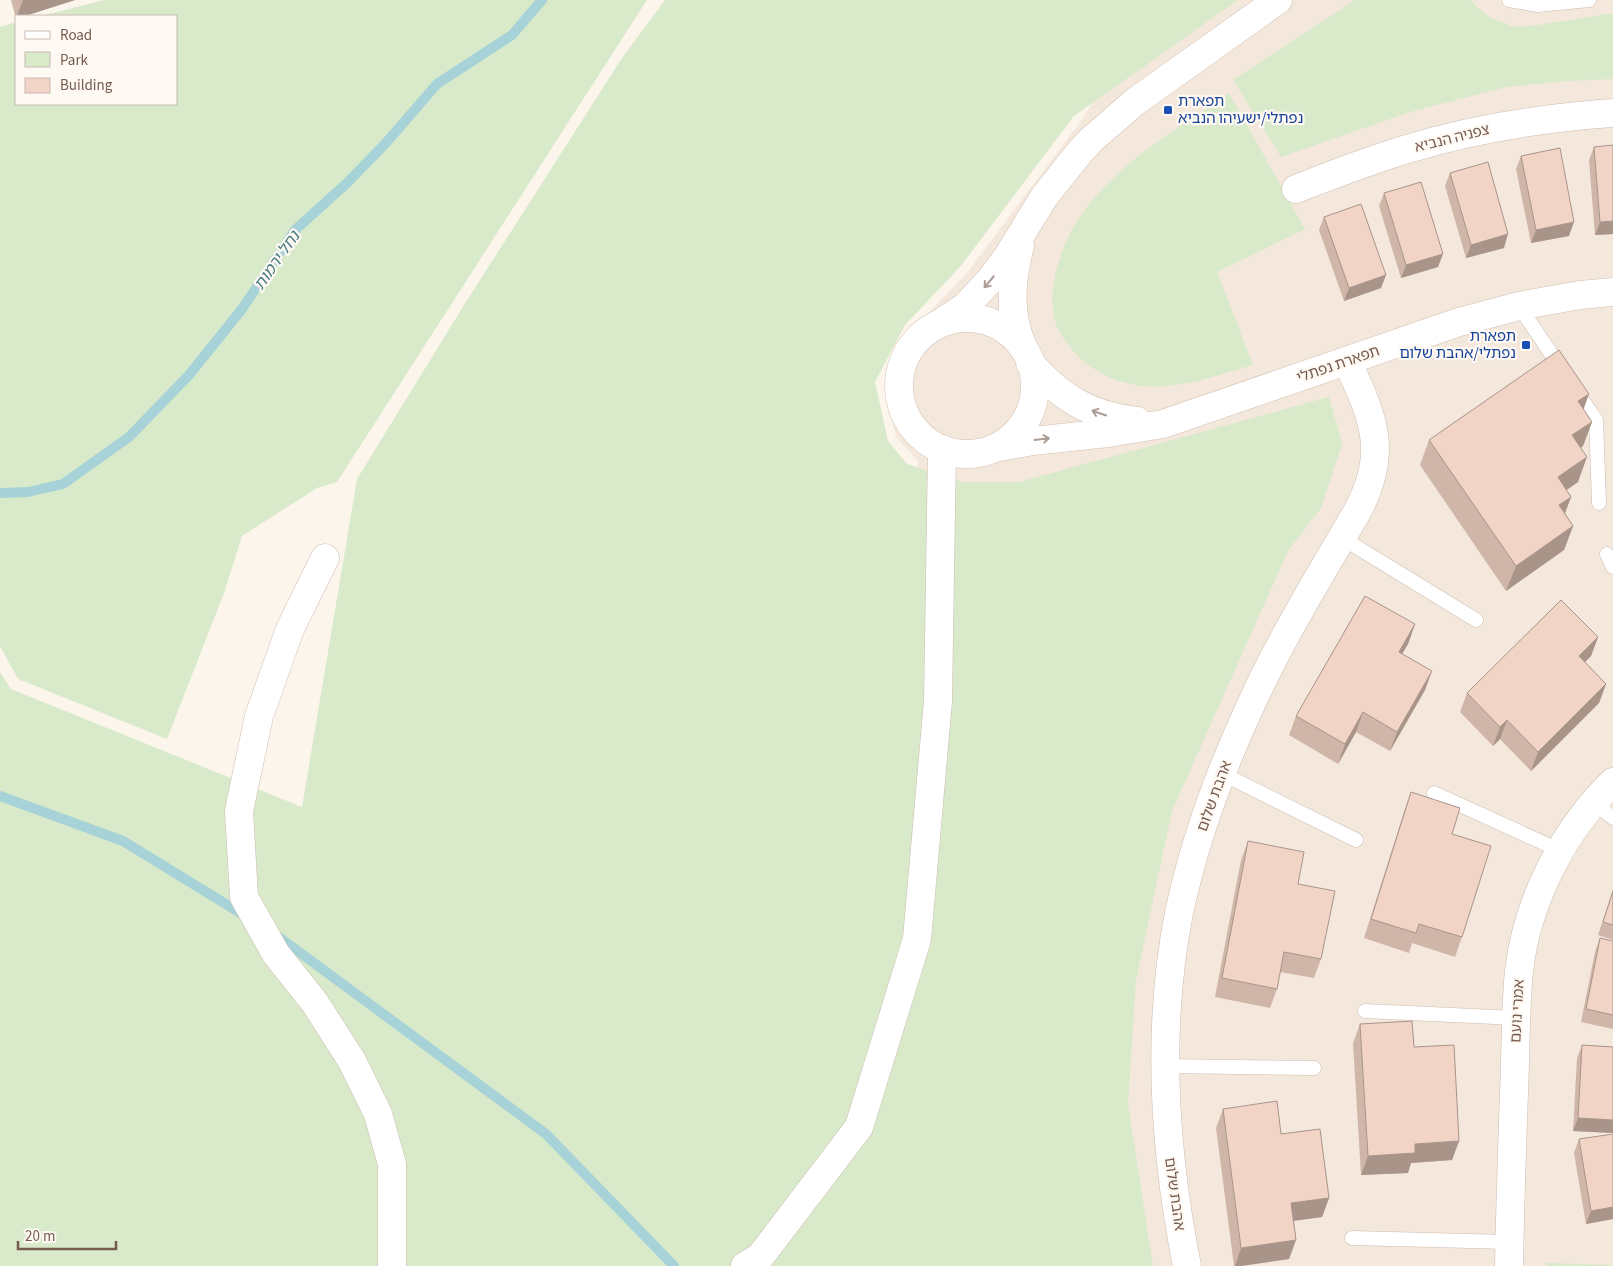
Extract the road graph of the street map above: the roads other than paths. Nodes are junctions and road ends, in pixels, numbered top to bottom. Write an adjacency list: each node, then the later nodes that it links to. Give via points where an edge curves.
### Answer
1 (1278, 0): 6 (street, תפארת נפתלי, via 1112,120 1067,168)
2 (1509, 0): 3 (lane, via 1538,5)
3 (1589, 0)
4 (1613, 113): 5 (street, צפניה הנביא, via 1566,116 1457,135 1403,150)
5 (1296, 189)
6 (1025, 227): 9 (street, תפארת נפתלי, one-way to 9, via 983,289); 10 (street, תפארת נפתלי, via 1015,270 1012,305 1017,335)
7 (1613, 292): 8 (street, תפארת נפתלי)
8 (1519, 306): 11 (street, תפארת נפתלי, via 1459,322); 15 (lane, via 1549,360 1596,420)
9 (939, 324): 10 (street, via 959,318 986,321 1010,333); 14 (street, via 914,343 904,361 899,383 901,404 910,423 924,439)
10 (1027, 356): 12 (street, תפארת נפתלי, one-way to 10, via 1138,421 1094,411 1061,393); 13 (street, via 1035,389 1030,411 1019,429)
11 (1347, 361): 12 (street, תפארת נפתלי); 16 (street, אהבת שלום, via 1370,418 1375,454 1366,494)
12 (1181, 419): 13 (street, תפארת נפתלי, one-way to 12, via 1145,428)
13 (994, 448): 14 (street, via 974,454)
14 (942, 449): 34 (street, via 938,701 917,939 859,1126 760,1256)
15 (1599, 503)
16 (1342, 538): 20 (lane); 21 (street, אהבת שלום, via 1282,642)
17 (1607, 554): 19 (lane)
18 (324, 558): 33 (street, via 290,629 259,716 239,811 244,897 276,954 315,1003 352,1061 378,1114 392,1164)
19 (1613, 567)
20 (1476, 620)
21 (1221, 773): 25 (lane); 29 (street, אהבת שלום, via 1197,842 1179,913 1168,987)
22 (1613, 782): 24 (street, אמרי נועם)
23 (1434, 793): 26 (lane)
24 (1604, 810): 26 (street, אמרי נועם, via 1572,831)
25 (1356, 840)
26 (1561, 851): 28 (street, אמרי נועם, via 1548,874 1530,921 1519,971)
27 (1365, 1010): 28 (lane)
28 (1517, 1018): 32 (street, אמרי נועם)
29 (1164, 1066): 30 (lane); 35 (street, אהבת שלום, via 1169,1150)
30 (1314, 1068)
31 (1352, 1238): 32 (lane)
32 (1509, 1254)
33 (392, 1266)
34 (745, 1266)
35 (1187, 1266)

